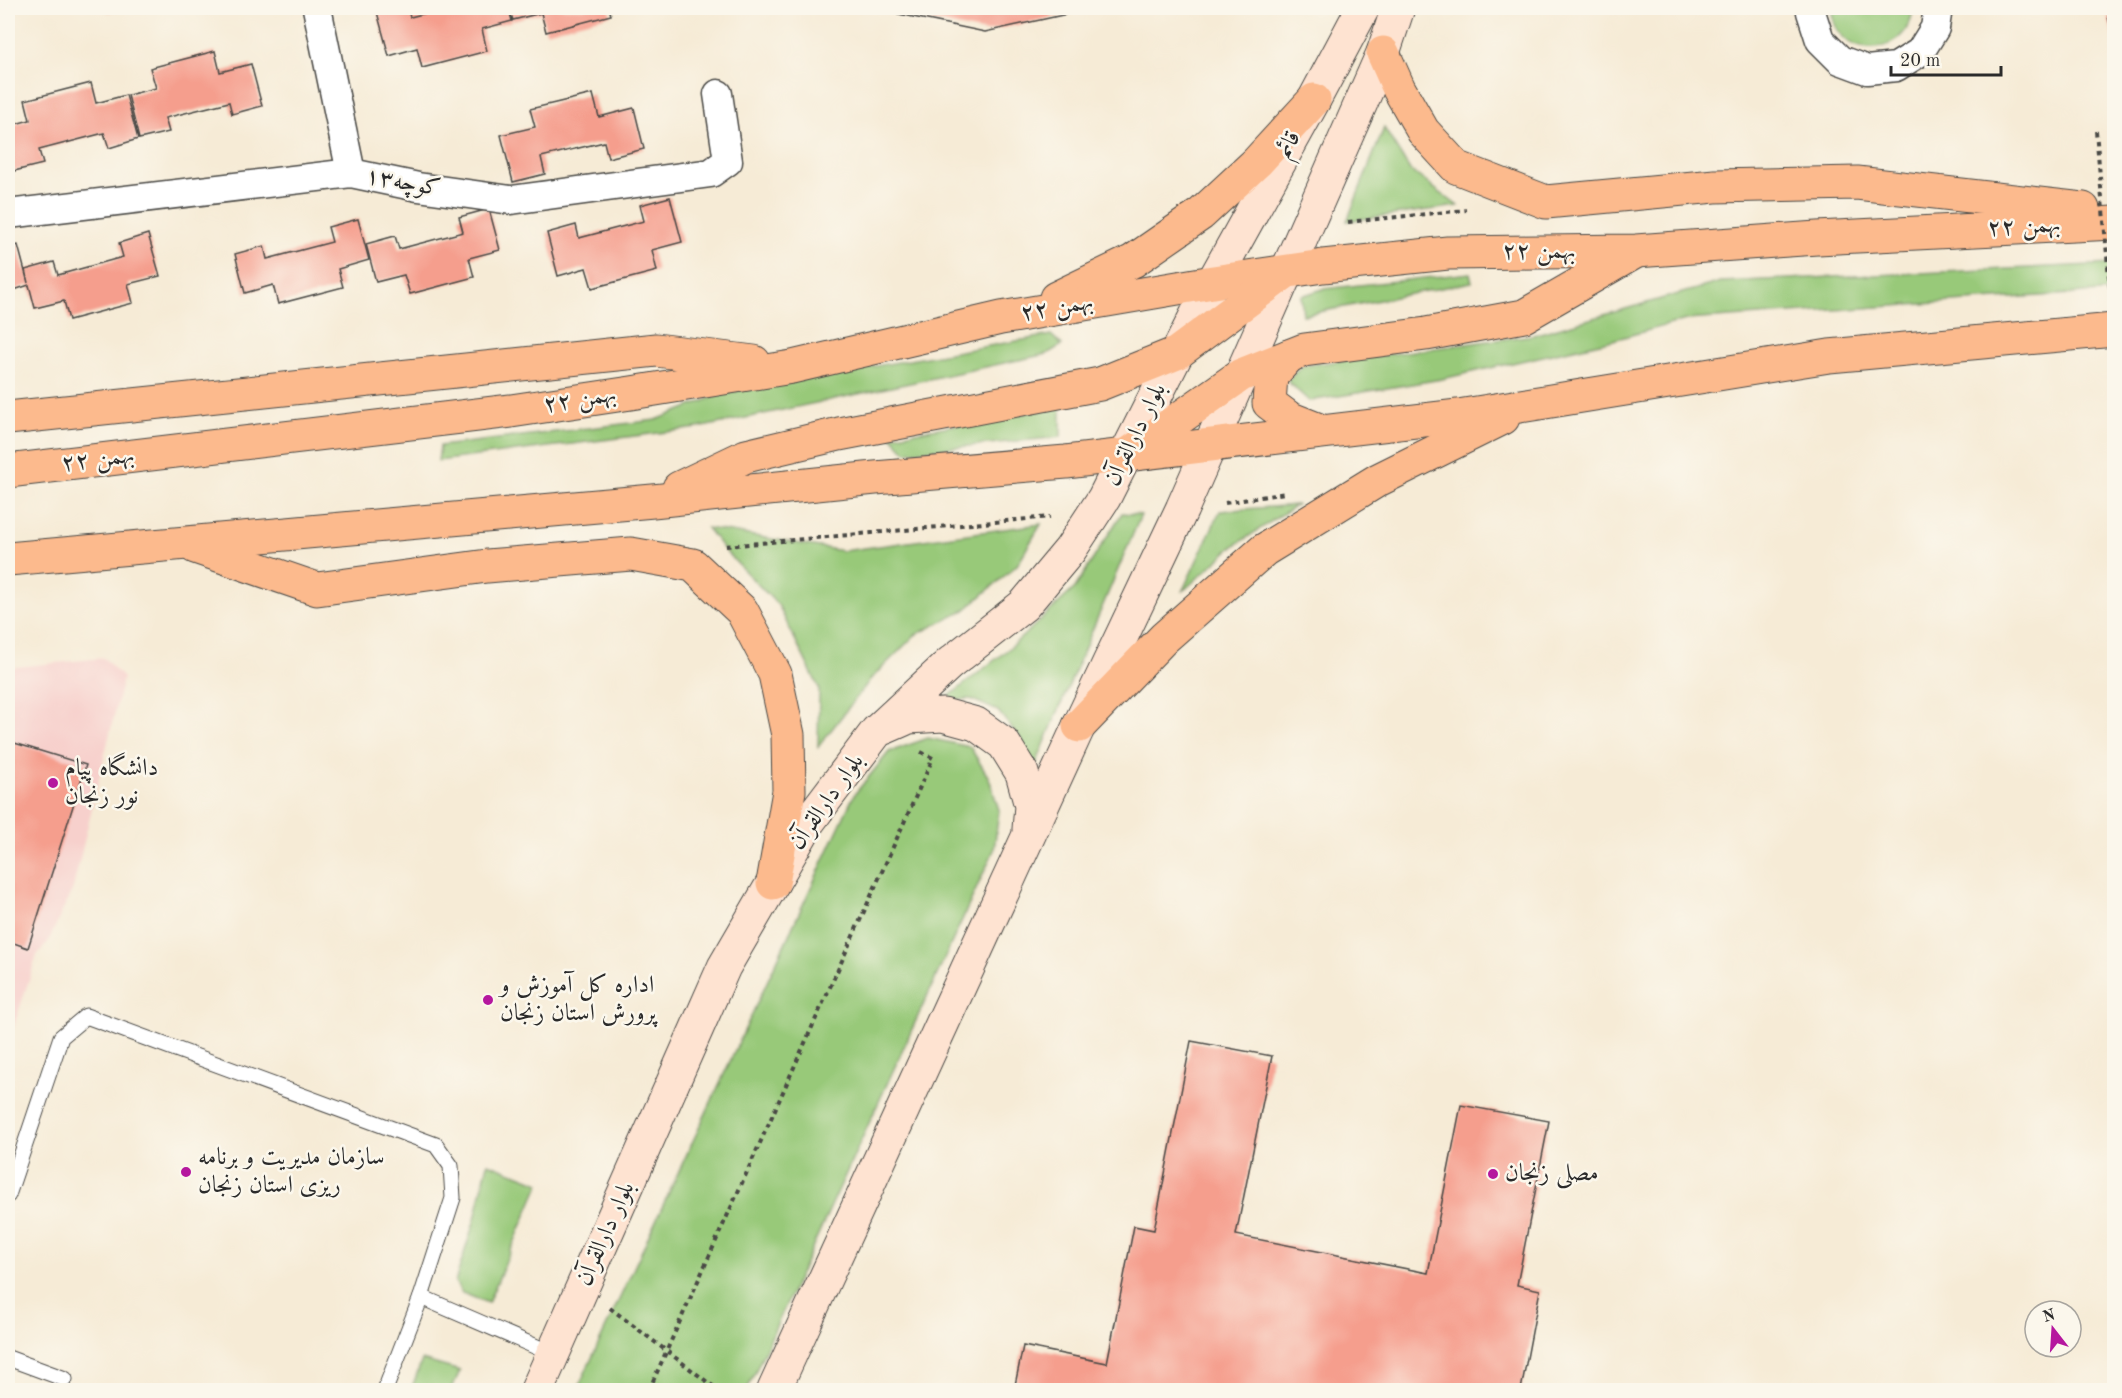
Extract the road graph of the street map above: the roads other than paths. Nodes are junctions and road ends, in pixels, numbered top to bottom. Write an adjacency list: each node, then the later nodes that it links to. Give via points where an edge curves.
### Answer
1 (317, 8): 9 (street)
2 (1363, 8): 8 (main road, قائم)
3 (1398, 8): 6 (main road, قائم)
4 (1811, 8): 5 (street, via 1820,40 1840,60 1867,70 1896,67 1920,52 1935,28)
5 (1938, 8)
6 (1383, 53): 11 (highway, via 1423,131 1456,167 1546,202 1715,186 1857,183); 14 (main road, قائم)
7 (718, 94): 9 (street, کوچه۱۳, via 728,161 711,173 511,200)
8 (1314, 100): 15 (main road, قائم); 16 (highway, via 1257,162 1201,214 1133,261)
9 (351, 173): 10 (street, کوچه۱۳)
10 (8, 214)
11 (2115, 215)
12 (2115, 223): 13 (highway, ۲۲ بهمن)
13 (1636, 251): 14 (highway, ۲۲ بهمن, via 1448,253); 19 (highway, via 1524,316 1304,350)
14 (1286, 271): 15 (highway, ۲۲ بهمن); 18 (highway); 21 (main road)
15 (1213, 282): 16 (highway, ۲۲ بهمن); 18 (main road, بلوار دارالقرآن)
16 (1024, 314): 20 (highway, ۲۲ بهمن)
17 (2115, 332): 22 (highway, via 1829,356)
18 (1177, 353): 26 (main road, بلوار دارالقرآن); 28 (highway, via 1100,384 838,434 746,456)
19 (1289, 356): 21 (highway); 24 (highway, via 1271,376 1269,403 1289,418)
20 (792, 367): 23 (highway, via 656,350); 27 (highway, ۲۲ بهمن, via 510,411)
21 (1241, 375): 25 (main road); 26 (highway)
22 (1532, 404): 24 (highway); 31 (highway, via 1378,480 1264,550 1164,638)
23 (8, 418)
24 (1325, 432): 25 (highway)
25 (1211, 445): 26 (highway); 31 (main road)
26 (1127, 455): 28 (highway); 32 (main road, بلوار دارالقرآن, via 1070,550 1024,605 949,664)
27 (8, 471)
28 (653, 501): 29 (highway)
29 (185, 543): 30 (highway); 34 (highway, via 317,589 487,566 631,554 693,565 742,611 775,674 788,735 789,791)
30 (8, 559)
31 (1078, 726): 33 (main road)
32 (878, 731): 33 (main road, via 909,717 943,715 976,724 1004,744 1022,772 1031,806); 34 (main road, بلوار دارالقرآن, via 809,821)
33 (1027, 840): 42 (main road)
34 (773, 883): 37 (main road, بلوار دارالقرآن, via 724,967)
35 (8, 1195): 36 (lane, via 61,1037 86,1017 436,1145 451,1166 453,1198)
36 (421, 1298): 37 (lane); 40 (lane)
37 (554, 1354): 41 (main road, بلوار دارالقرآن)
38 (8, 1358): 39 (lane)
39 (65, 1379)
40 (385, 1390)
41 (537, 1390)
42 (774, 1390)

